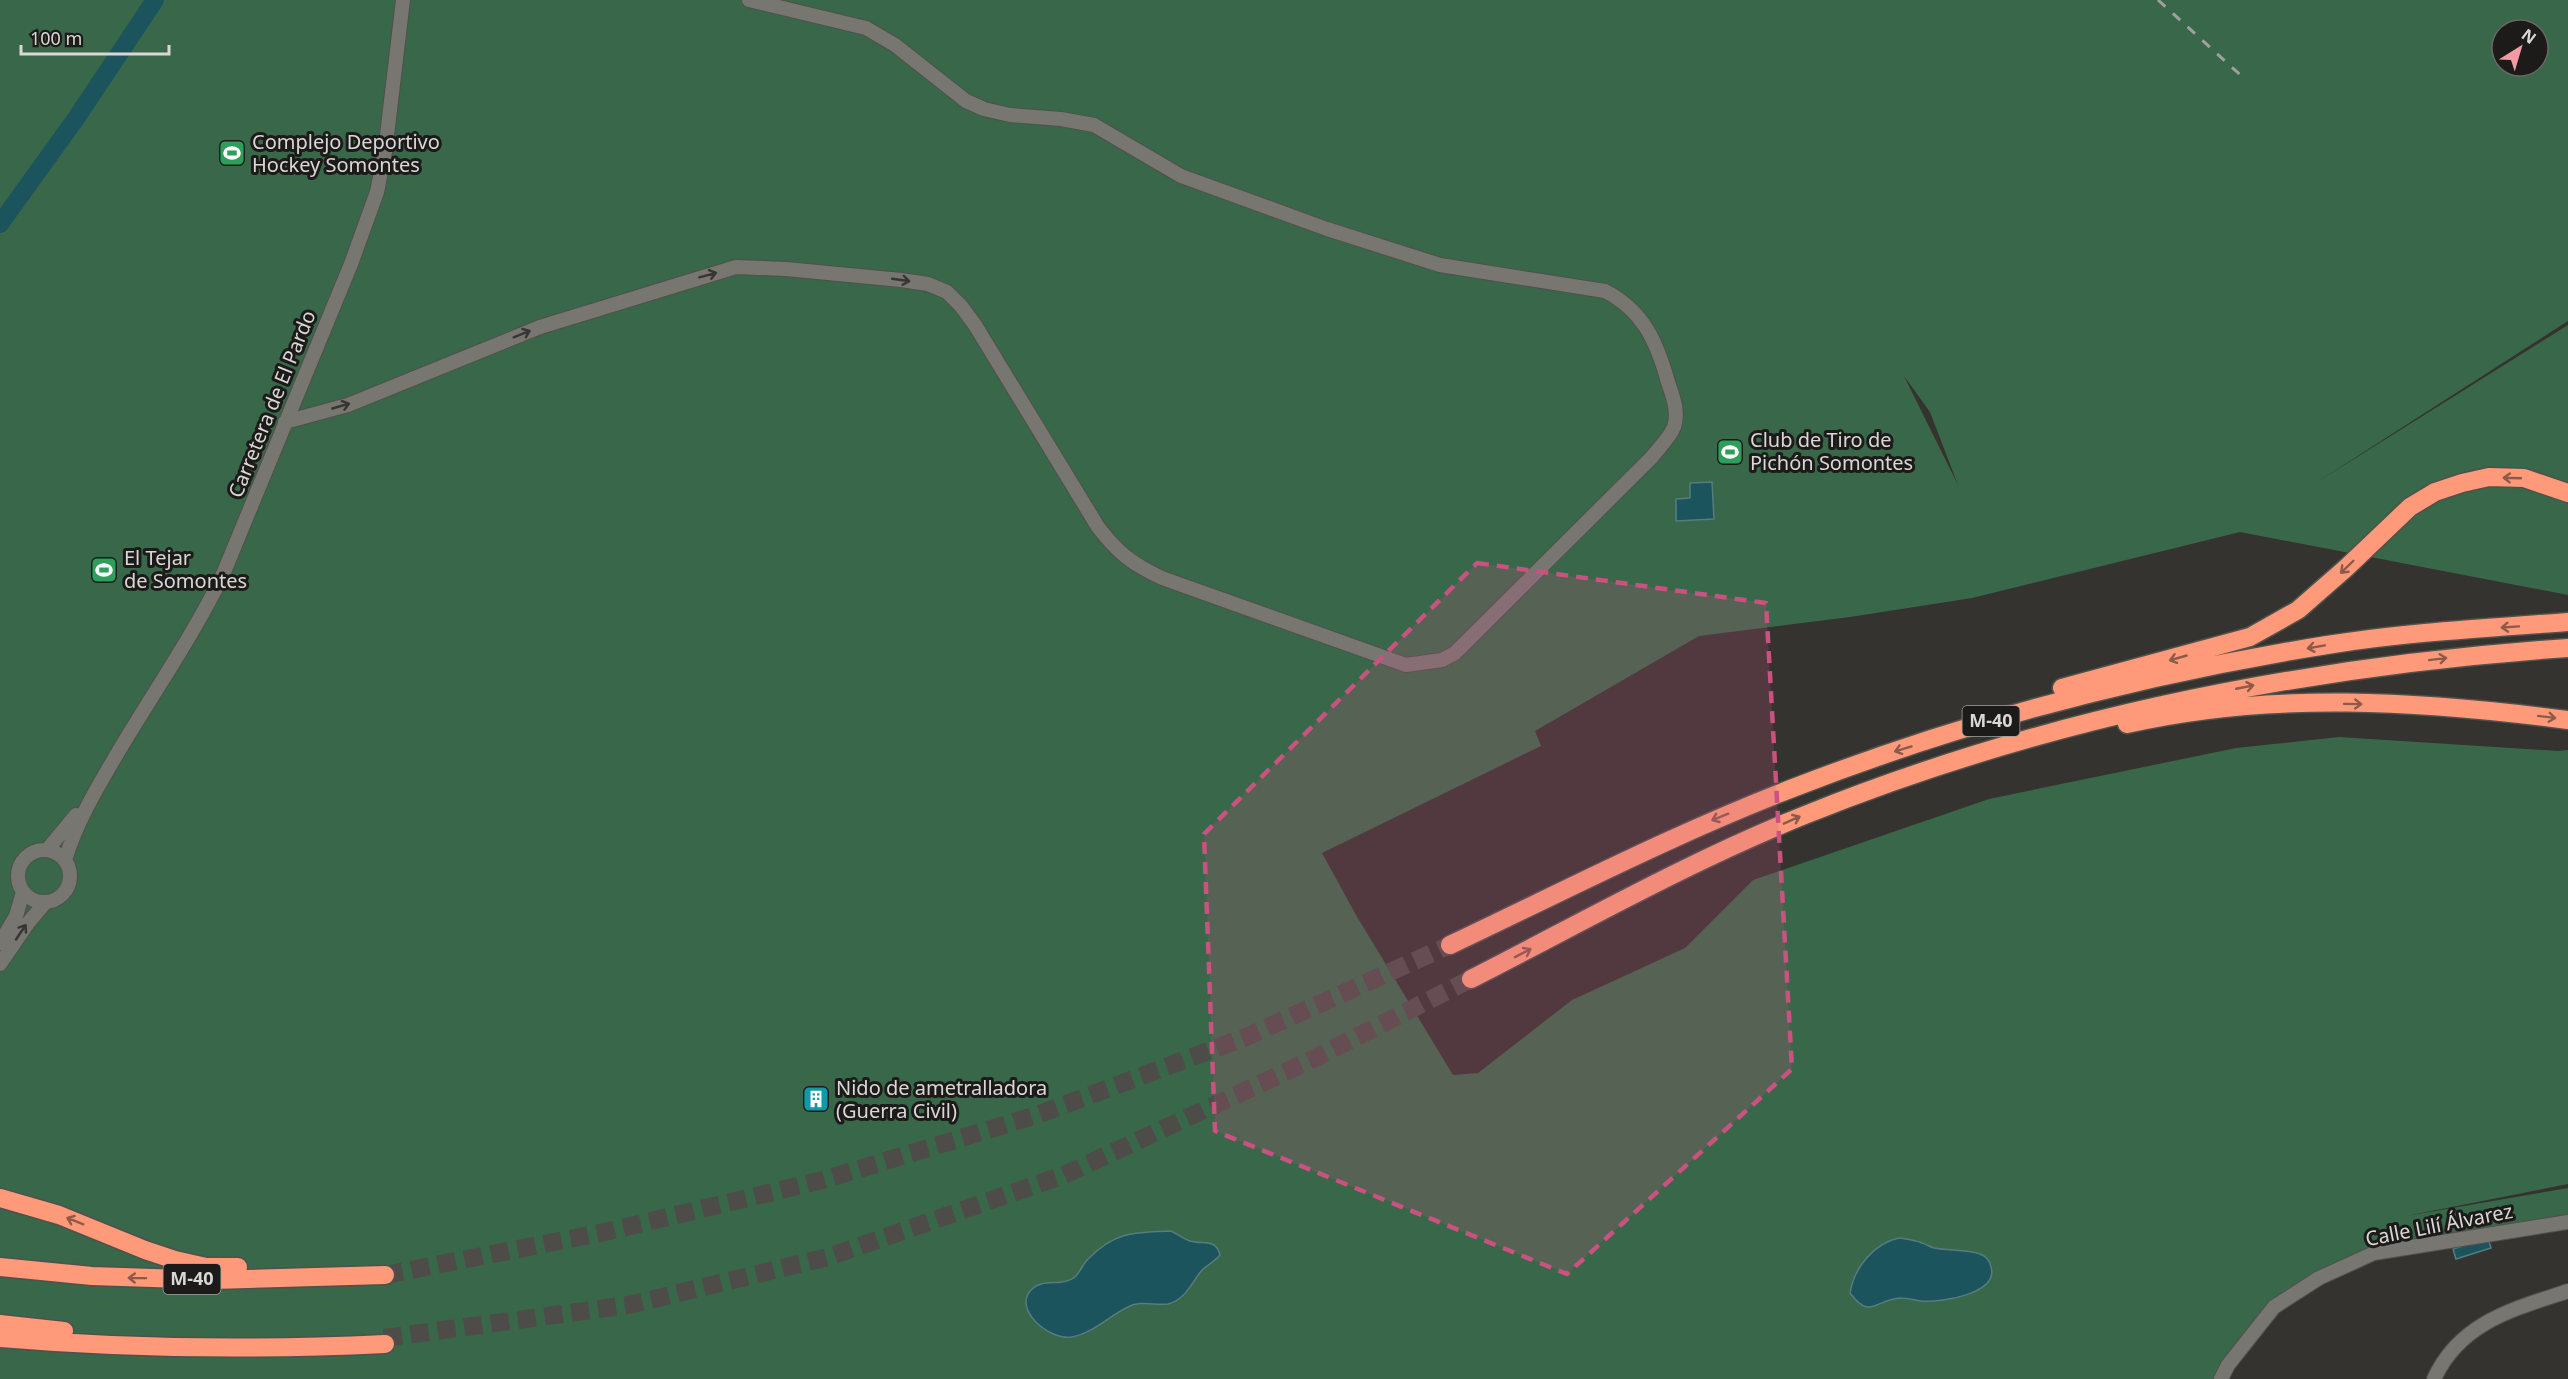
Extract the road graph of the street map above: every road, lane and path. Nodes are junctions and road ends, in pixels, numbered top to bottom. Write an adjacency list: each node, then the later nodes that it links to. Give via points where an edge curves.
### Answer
1 (403, 0): 3 (street, Carretera de El Pardo, via 377,192)
2 (749, 0): 3 (street, one-way to 2, via 348,405 540,327 736,267 928,284 947,292 975,325 1098,527 1134,565 1406,665 1442,660 1462,646 1652,457 1674,428 1676,409 1658,347 1636,314 1605,291 1440,265 1327,229 1181,176 1094,125 984,109 966,101 895,45 866,28)
3 (285, 422): 10 (street, Carretera de El Pardo, via 207,607)
4 (2568, 493): 8 (highway, one-way to 8, via 2524,478 2489,477 2435,492 2410,507 2298,610 2250,637 2049,691)
5 (2568, 622): 8 (highway, M-40, one-way to 8, via 2402,635 2215,665 2045,705)
6 (2568, 648): 9 (highway, M-40, one-way to 6, via 2160,703 2301,677 2466,655)
7 (2568, 720): 9 (highway, one-way to 7, via 2025,749 2194,710 2294,703 2426,705)
8 (1940, 737): 16 (highway, M-40, one-way to 16, via 1814,780 1699,826)
9 (1979, 753): 18 (highway, M-40, one-way to 9, via 1803,815 1893,780)
10 (94, 792): 11 (street, Carretera de El Pardo); 12 (street, Carretera de El Pardo)
11 (47, 849): 12 (street); 13 (street, via 27,855 21,863 18,883)
12 (65, 860): 14 (street, via 71,878 68,888)
13 (23, 892): 14 (street); 15 (street, via 16,916)
14 (45, 903): 17 (street, one-way to 14)
15 (0, 943)
16 (1450, 945)
17 (0, 964)
18 (1471, 979)
19 (0, 1198): 23 (highway, one-way to 19, via 206,1267 145,1250 59,1215)
20 (2568, 1222): 27 (street, Calle Lilí Álvarez, via 2374,1253 2319,1278 2274,1307)
21 (0, 1267): 23 (highway, M-40, one-way to 21, via 213,1280 92,1276)
22 (385, 1275): 23 (highway, M-40)
23 (356, 1276)
24 (2568, 1291): 28 (street, via 2491,1318 2457,1344)
25 (0, 1324): 26 (highway, via 92,1335 385,1341 315,1347 155,1348)
26 (0, 1338)
27 (2221, 1379)
28 (2434, 1379)

